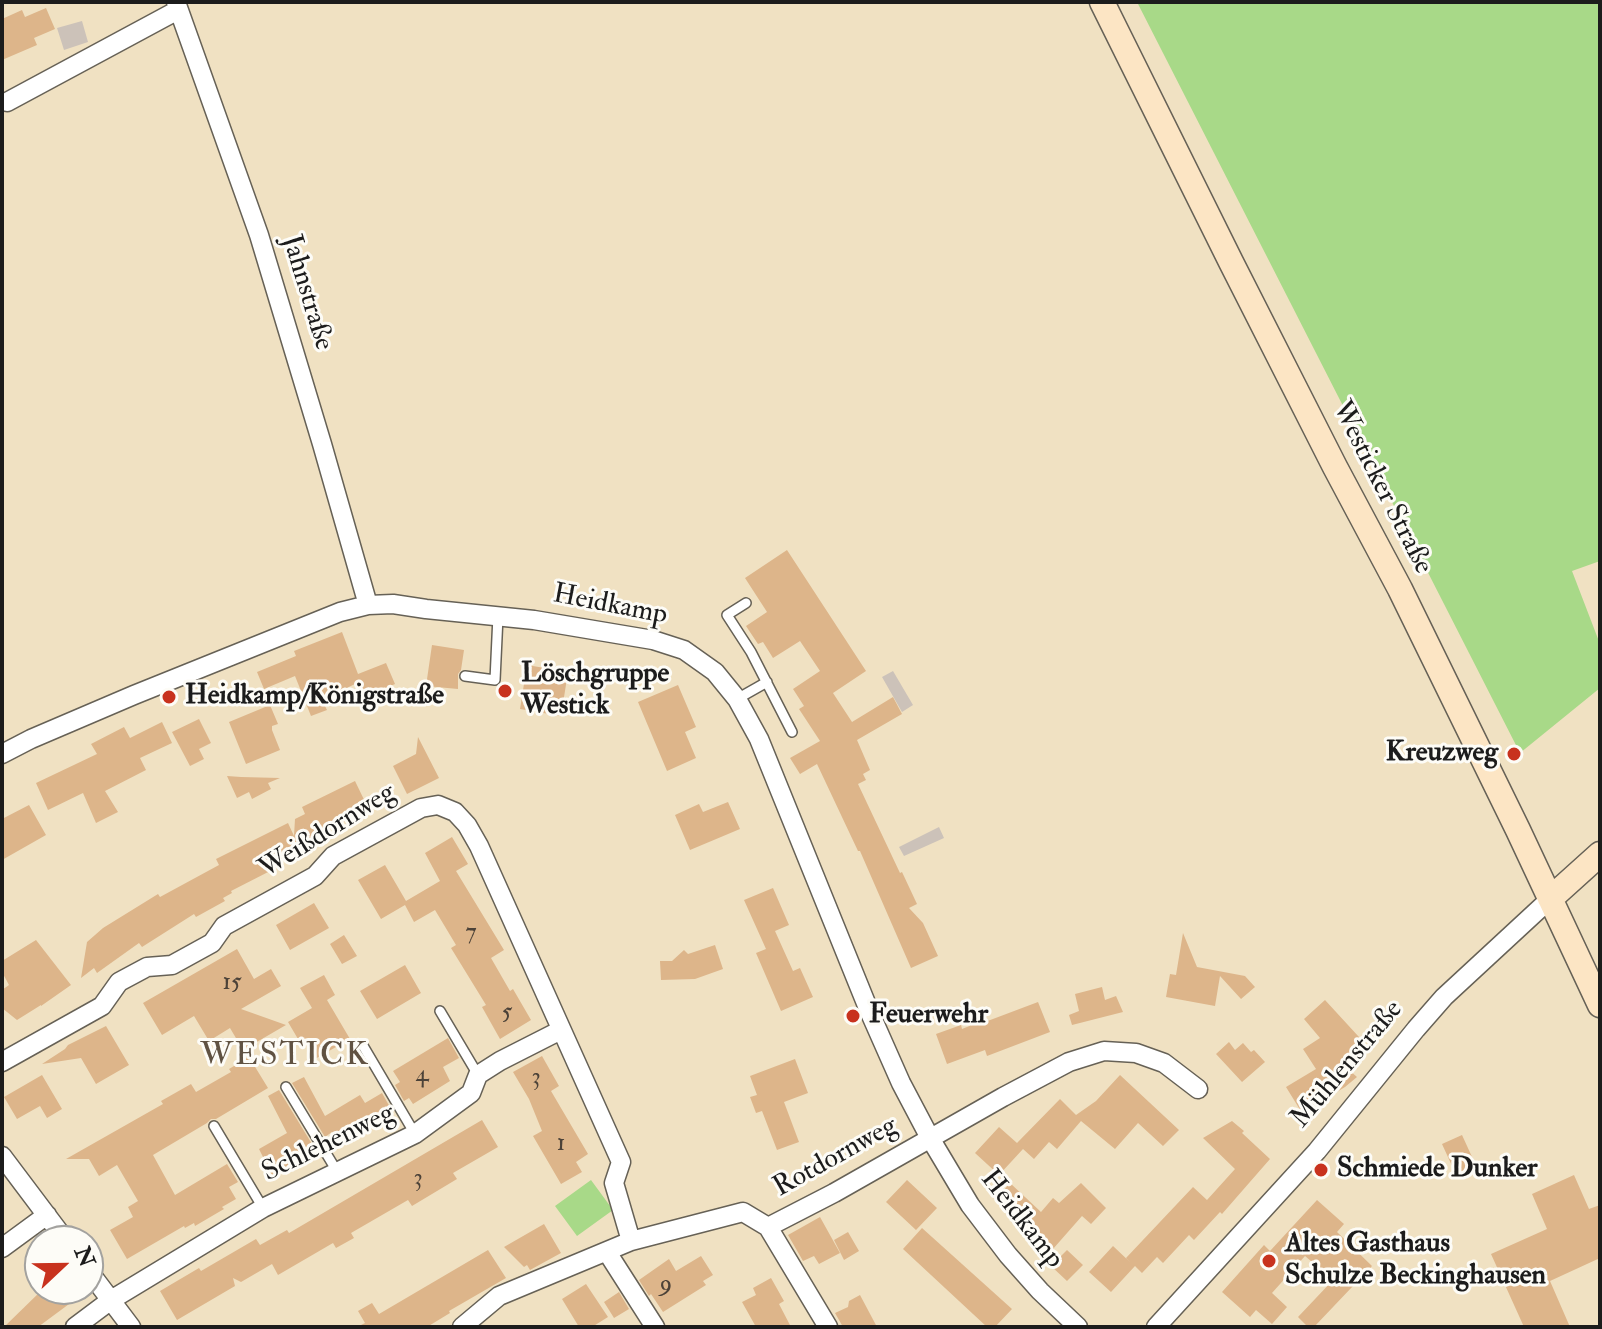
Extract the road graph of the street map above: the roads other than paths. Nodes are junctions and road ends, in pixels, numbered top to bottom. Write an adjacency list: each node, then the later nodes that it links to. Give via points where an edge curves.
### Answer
1 (1102, 2): 13 (street, Westicker Straße, via 1400,589)
2 (177, 6): 3 (street); 5 (street, Jahnstraße, via 259,235)
3 (7, 102)
4 (746, 603): 8 (lane, via 727,615)
5 (368, 605): 6 (street, Heidkamp); 11 (street, Heidkamp, via 147,689)
6 (498, 616): 7 (lane, via 495,680); 9 (street, Heidkamp, via 653,640 684,650 715,672)
7 (465, 676)
8 (767, 682): 9 (lane); 10 (lane)
9 (737, 699): 24 (street, Heidkamp, via 759,739 901,1083)
10 (792, 732)
11 (2, 754)
12 (1600, 854): 13 (street, Mühlenstraße)
13 (1550, 899): 14 (street, Westicker Straße); 42 (street, Mühlenstraße, via 1435,1008 1317,1151)
14 (1600, 1005)
15 (440, 1011): 19 (lane)
16 (561, 1030): 18 (street, Weißdornweg, via 479,846 455,812 438,805 421,808 333,856 315,876 224,926 212,943 172,965 147,967 119,982 102,1006); 19 (street, Schlehenweg); 31 (street, Weißdornweg, via 621,1162 614,1183)
17 (362, 1044): 23 (lane)
18 (2, 1062)
19 (478, 1075): 23 (street, Schlehenweg, via 471,1093)
20 (286, 1087): 26 (lane)
21 (1198, 1089): 24 (street, via 1164,1063 1136,1053 1104,1051 1069,1062)
22 (214, 1126): 27 (lane)
23 (415, 1134): 26 (street, Schlehenweg)
24 (930, 1138): 30 (street, Rotdornweg); 41 (street, Heidkamp, via 1008,1255)
25 (2, 1156): 28 (street)
26 (338, 1173): 27 (street, Schlehenweg)
27 (263, 1208): 35 (street, Schlehenweg)
28 (47, 1215): 29 (street); 32 (street)
29 (54, 1225)
30 (768, 1227): 31 (street, Rotdornweg, via 743,1212); 40 (street, Rotdornweg)
31 (631, 1241): 33 (street, Rotdornweg)
32 (2, 1248)
33 (607, 1252): 38 (street, Rotdornweg, via 499,1296); 39 (street)
34 (104, 1291): 35 (street)
35 (111, 1300): 36 (street); 37 (street)
36 (75, 1327)
37 (131, 1327)
38 (462, 1327)
39 (655, 1327)
40 (828, 1327)
41 (1078, 1327)
42 (1156, 1327)

